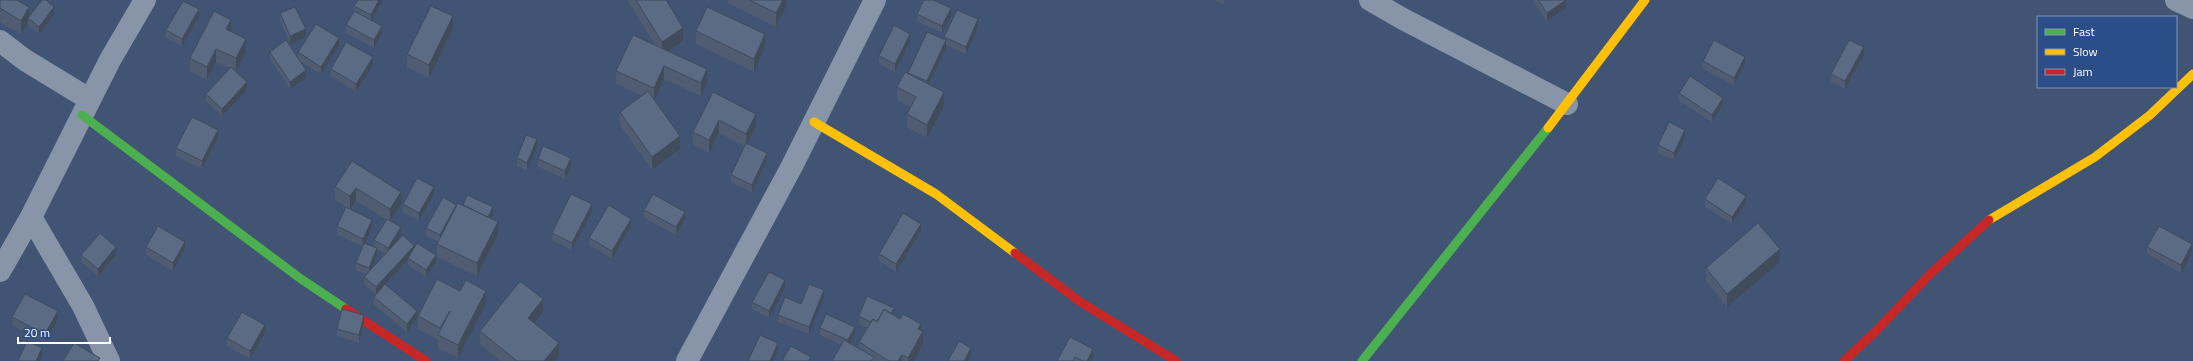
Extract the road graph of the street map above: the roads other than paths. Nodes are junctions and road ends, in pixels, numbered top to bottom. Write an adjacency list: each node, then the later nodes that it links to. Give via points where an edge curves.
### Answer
1 (145, 0): 10 (street)
2 (875, 0): 11 (street)
3 (1370, 0): 9 (street)
4 (1645, 0): 9 (street)
5 (2176, 0): 6 (street)
6 (2193, 8)
7 (0, 41): 10 (street)
8 (2193, 74): 19 (street, via 2150,115 2095,157 1993,216 1930,274)
9 (1567, 104): 18 (street)
10 (86, 107): 12 (street); 15 (street, via 301,279)
11 (814, 122): 16 (street); 17 (street, via 936,194 1079,302)
12 (31, 216): 13 (street); 14 (street, via 83,306)
13 (0, 271)
14 (109, 361)
15 (426, 361)
16 (687, 361)
17 (1176, 361)
18 (1362, 361)
19 (1844, 361)

